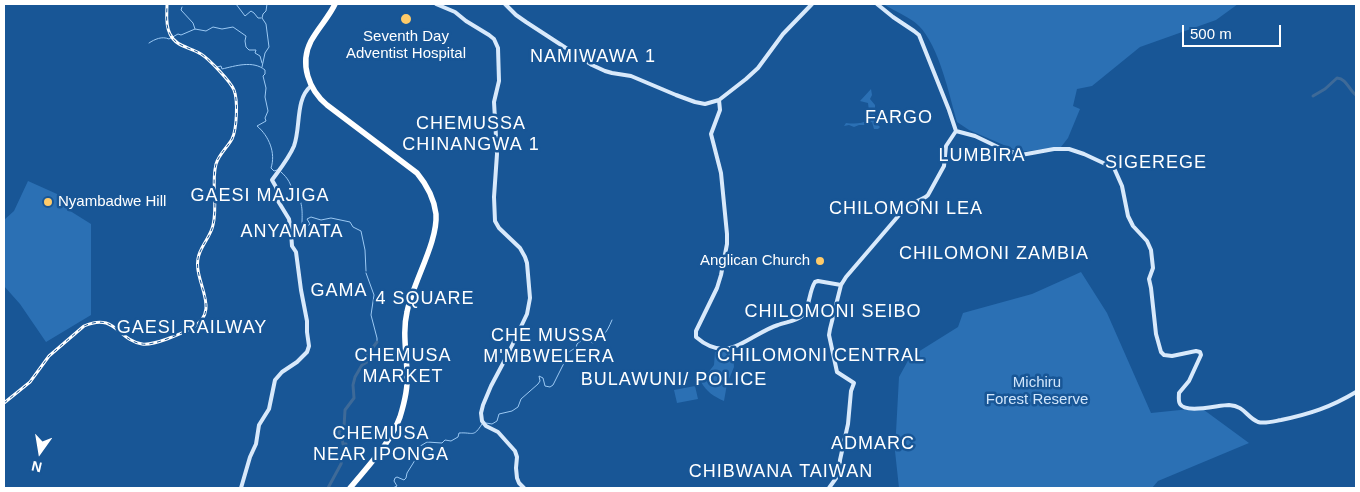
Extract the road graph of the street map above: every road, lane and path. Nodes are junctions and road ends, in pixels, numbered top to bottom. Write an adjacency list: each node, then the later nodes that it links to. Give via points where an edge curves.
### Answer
1 (334, 4): 6 (highway, via 308,48 306,63)
2 (436, 4): 13 (street, via 455,12 489,35 498,48 499,82 494,102 497,154 495,221 525,257 530,298 527,314 490,386 481,413 486,426 498,432 515,451 517,478)
3 (506, 4): 7 (street, via 516,16 605,71 632,76 695,102 705,104)
4 (812, 4): 7 (street, via 783,34 758,68)
5 (877, 4): 8 (street, via 919,35)
6 (311, 86): 11 (street, via 304,93 293,148 272,180 278,201 289,219 308,321 309,348 275,380 269,409 260,425); 12 (highway, via 328,105 417,173 430,192 436,214 434,230 406,312 408,376 402,410 389,439)
7 (719, 100): 9 (street, via 720,110 711,134 719,164 727,244 719,283 696,337 716,348 733,347 801,316 815,282)
8 (956, 131): 9 (street, via 946,146 944,166 928,195 906,207); 10 (street, via 1021,155 1069,149 1114,168 1122,186 1128,216 1151,250 1153,268 1150,279 1161,352 1170,356 1196,351 1202,355 1179,393 1182,406 1195,409 1234,406 1264,422 1321,410)
9 (841, 285): 14 (street, via 829,335 837,372 854,382 839,474)
10 (1356, 392)
11 (241, 488)
12 (350, 488)
13 (524, 488)
14 (829, 488)

